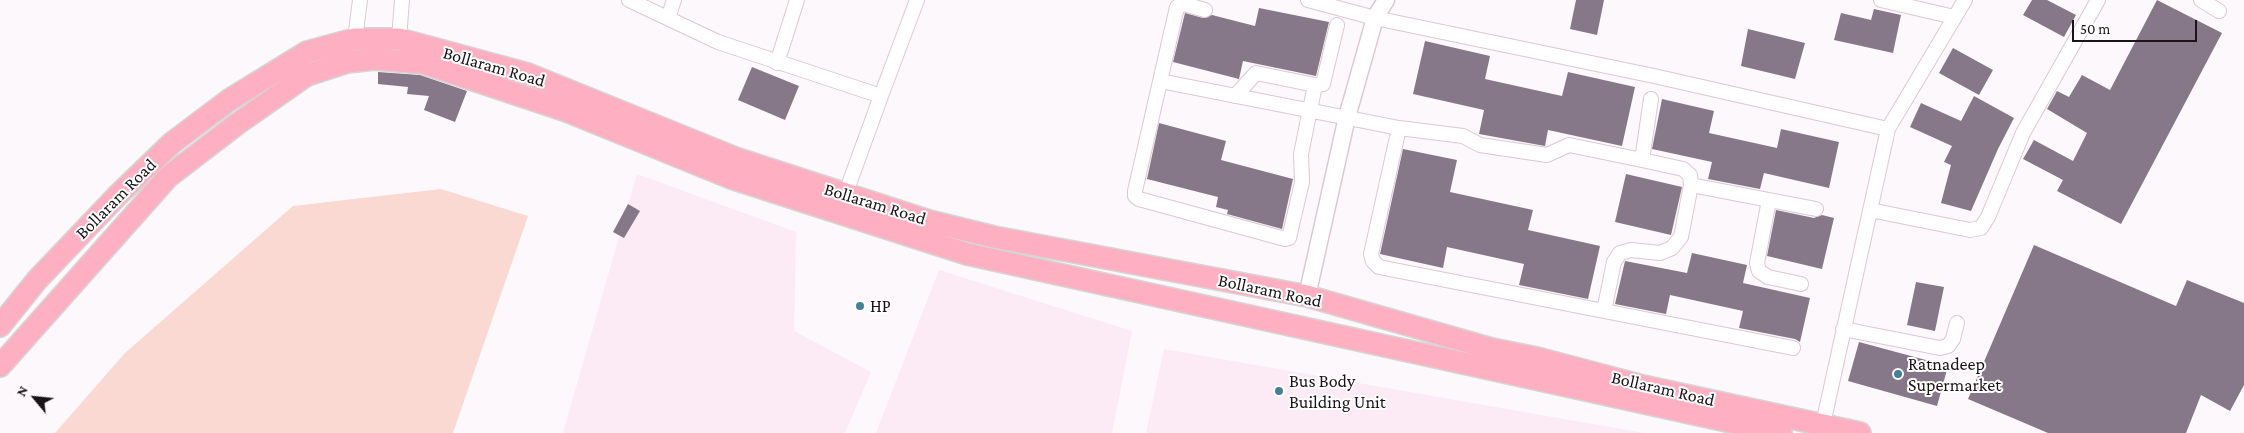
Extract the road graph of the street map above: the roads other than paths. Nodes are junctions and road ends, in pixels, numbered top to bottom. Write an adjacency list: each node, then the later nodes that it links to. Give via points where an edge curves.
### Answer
1 (360, 0): 19 (street)
2 (402, 0): 20 (street)
3 (629, 0): 16 (street)
4 (674, 0): 16 (street)
5 (796, 0): 21 (street)
6 (917, 0): 24 (street)
7 (1308, 0): 17 (street)
8 (1386, 0): 17 (street)
9 (1881, 0): 15 (street)
10 (1965, 0): 15 (street)
11 (2098, 0): 36 (street, via 2023,134 1981,228 1970,230)
12 (2201, 0): 14 (street)
13 (1205, 10): 22 (street, via 1184,4 1177,8)
14 (2219, 11)
15 (1954, 17): 30 (street)
16 (668, 18): 21 (street, via 718,42)
17 (1375, 18): 28 (street); 30 (street)
18 (1337, 25): 23 (street, via 1326,79 1323,84)
19 (355, 39): 20 (main road, Bollaram Road); 41 (main road, Bollaram Road, via 307,52 229,100 172,143 37,280)
20 (399, 39): 33 (main road, Bollaram Road, via 528,74 738,159)
21 (777, 63): 24 (street)
22 (1160, 81): 25 (street); 27 (street, via 1135,196 1285,239 1291,234 1302,182 1302,154)
23 (1315, 85): 25 (street, via 1256,73); 27 (street)
24 (880, 96): 33 (street)
25 (1235, 96): 27 (street)
26 (1651, 98): 31 (street)
27 (1311, 110): 28 (street)
28 (1347, 118): 29 (street); 38 (street)
29 (1399, 128): 31 (street, via 1463,136 1480,146 1540,155 1569,145); 39 (street, via 1371,254 1379,267)
30 (1888, 129): 36 (street)
31 (1642, 160): 32 (street, via 1683,169 1690,175)
32 (1691, 185): 34 (street); 39 (street, via 1681,237 1672,248 1660,253 1631,250 1620,253 1614,262)
33 (845, 195): 38 (main road, Bollaram Road, via 994,237)
34 (1770, 200): 35 (street); 37 (street, via 1757,263 1759,271 1768,278)
35 (1816, 209)
36 (1870, 210): 42 (street)
37 (1801, 284)
38 (1307, 296): 45 (main road, Bollaram Road, via 1492,349 1643,386)
39 (1604, 311): 43 (street)
40 (1957, 323): 42 (street, via 1954,339 1948,346 1940,348)
41 (0, 326)
42 (1843, 329): 45 (street)
43 (1793, 348)
44 (0, 366): 46 (main road, Bollaram Road, via 168,177 307,76 347,62 374,59 423,63 564,110 731,178 967,254)
45 (1823, 424): 47 (main road, Bollaram Road)
46 (1781, 433)
47 (1860, 433)

